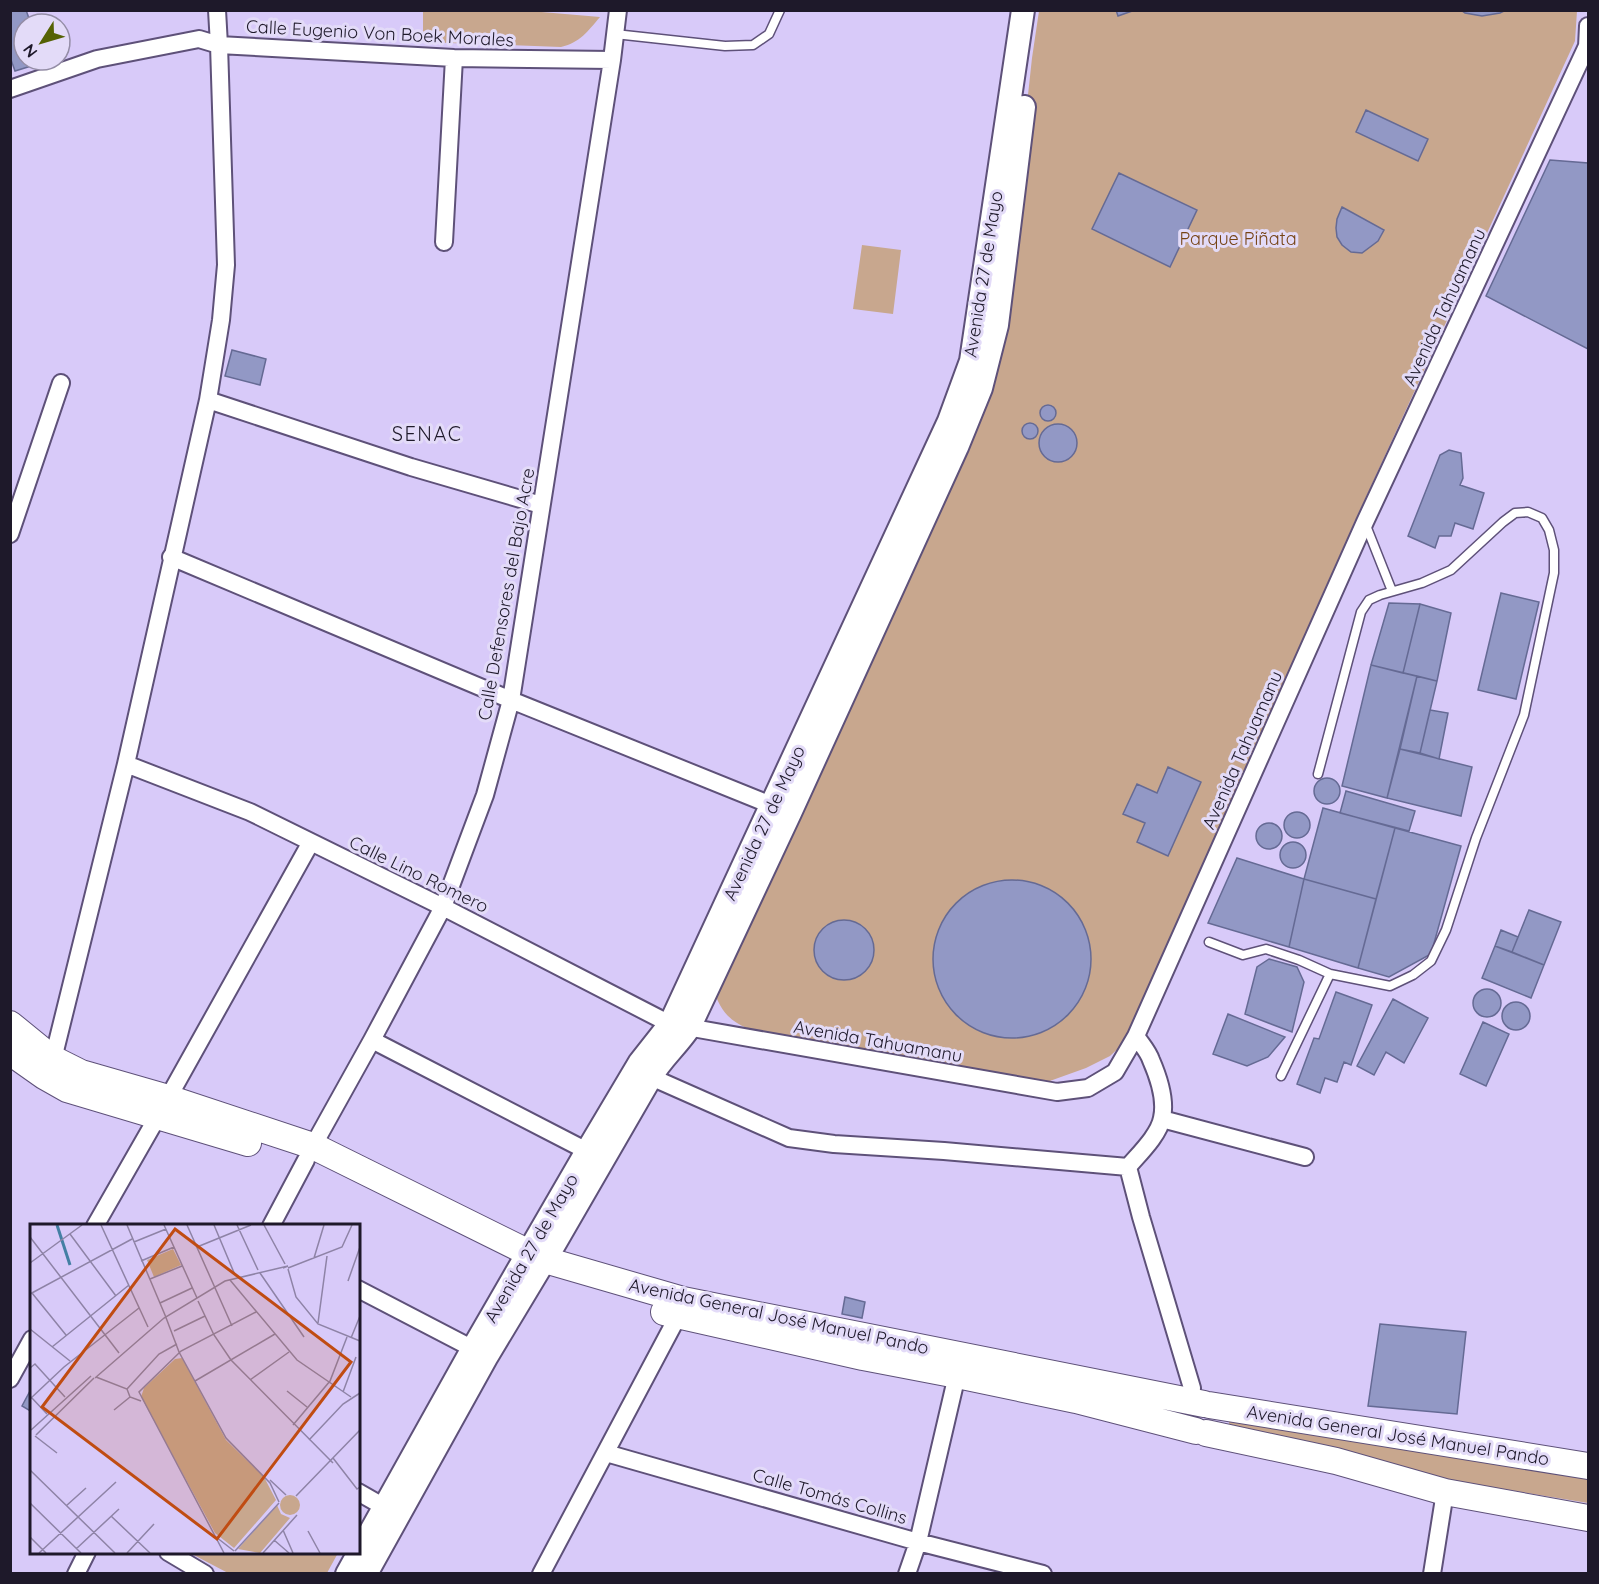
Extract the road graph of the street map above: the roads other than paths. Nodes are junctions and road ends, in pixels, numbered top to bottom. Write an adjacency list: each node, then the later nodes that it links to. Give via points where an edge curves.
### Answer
1 (217, 10): 8 (street)
2 (618, 10): 7 (street, Calle Defensores del Bajo Acre)
3 (780, 10): 7 (lane, via 769,34 753,45 725,46)
4 (1023, 10): 24 (main road, Avenida 27 de Mayo, via 970,362 949,421)
5 (1036, 10): 24 (main road, Avenida 27 de Mayo, via 997,325 981,388 952,458)
6 (1588, 26): 9 (street, Avenida Tahuamanu)
7 (615, 34): 11 (street, Calle Defensores del Bajo Acre)
8 (219, 45): 10 (street, Calle Eugenio Von Boek Morales); 12 (street, Calle Eugenio Von Boek Morales, via 199,39 97,59); 15 (street, via 226,265)
9 (1588, 46): 17 (street, Avenida Tahuamanu)
10 (454, 58): 11 (street, Calle Eugenio Von Boek Morales); 13 (street)
11 (612, 60): 16 (street, Calle Defensores del Bajo Acre)
12 (10, 89)
13 (444, 242)
14 (61, 383): 18 (street)
15 (208, 399): 16 (street, via 411,467); 19 (street)
16 (541, 505): 21 (street, Calle Defensores del Bajo Acre)
17 (1365, 522): 20 (lane); 31 (street, Avenida Tahuamanu)
18 (10, 534)
19 (171, 557): 21 (street); 22 (street)
20 (1392, 591): 23 (lane, via 1369,600 1361,612); 28 (lane, via 1451,570 1515,513 1535,515 1549,530 1554,573 1524,715 1476,838 1446,930 1431,961 1389,986)
21 (511, 700): 24 (street); 26 (street, Calle Defensores del Bajo Acre, via 485,795)
22 (126, 764): 25 (street, Calle Lino Romero, via 250,812); 34 (street)
23 (1318, 774)
24 (781, 810): 30 (main road, Avenida 27 de Mayo)
25 (310, 842): 26 (street, Calle Lino Romero); 37 (street)
26 (443, 907): 30 (street, Calle Lino Romero); 32 (street, Calle Defensores del Bajo Acre)
27 (1209, 942): 28 (lane, via 1243,955 1266,949)
28 (1330, 974): 35 (lane)
29 (10, 1024): 34 (main road, Avenida General José Manuel Pando)
30 (679, 1026): 31 (street, Avenida Tahuamanu, via 1057,1092 1088,1088 1115,1072); 36 (main road, Avenida 27 de Mayo, via 683,1037); 39 (main road, Avenida 27 de Mayo, via 640,1062)
31 (1136, 1036): 38 (street, via 1151,1058 1160,1084)
32 (372, 1041): 39 (street); 40 (street, Calle Defensores del Bajo Acre)
33 (10, 1052): 37 (main road, Avenida General José Manuel Pando, via 67,1089)
34 (53, 1059): 37 (main road, Avenida General José Manuel Pando)
35 (1281, 1076)
36 (651, 1077): 42 (street, via 789,1137 834,1144); 45 (main road, Avenida 27 de Mayo)
37 (163, 1107): 40 (main road, Avenida General José Manuel Pando); 43 (street)
38 (1162, 1119): 41 (street); 42 (street, via 1150,1142)
39 (588, 1151): 45 (main road, Avenida 27 de Mayo)
40 (310, 1153): 44 (street, Calle Defensores del Bajo Acre); 45 (main road, Avenida General José Manuel Pando)
41 (1305, 1157)
42 (1128, 1167): 52 (street, via 1192,1388)
43 (96, 1224)
44 (272, 1224)
45 (533, 1263): 47 (main road, Avenida General José Manuel Pando); 49 (main road, Avenida 27 de Mayo); 52 (main road, Avenida General José Manuel Pando, via 683,1299)
46 (360, 1289): 49 (street)
47 (678, 1316): 50 (main road, Avenida General José Manuel Pando); 54 (street)
48 (30, 1343): 51 (street)
49 (480, 1352): 58 (main road, Avenida 27 de Mayo)
50 (957, 1375): 53 (main road, Avenida General José Manuel Pando); 60 (street)
51 (10, 1379)
52 (1201, 1403): 53 (main road, via 1189,1414 1190,1424); 55 (main road, Avenida General José Manuel Pando)
53 (1201, 1432): 56 (main road, Avenida General José Manuel Pando, via 1336,1461)
54 (606, 1453): 60 (street, Calle Tomás Collins); 67 (street)
55 (1588, 1466)
56 (1445, 1492): 59 (main road, Avenida General José Manuel Pando); 70 (street)
57 (360, 1493): 58 (street)
58 (392, 1511): 65 (main road, Avenida 27 de Mayo); 66 (main road, Avenida 27 de Mayo)
59 (1588, 1518)
60 (918, 1542): 68 (street); 69 (street, Calle Tomás Collins)
61 (86, 1554): 63 (street)
62 (171, 1554): 64 (street)
63 (76, 1574)
64 (205, 1574)
65 (347, 1574)
66 (366, 1574)
67 (541, 1574)
68 (908, 1574)
69 (1043, 1574)
70 (1432, 1574)

